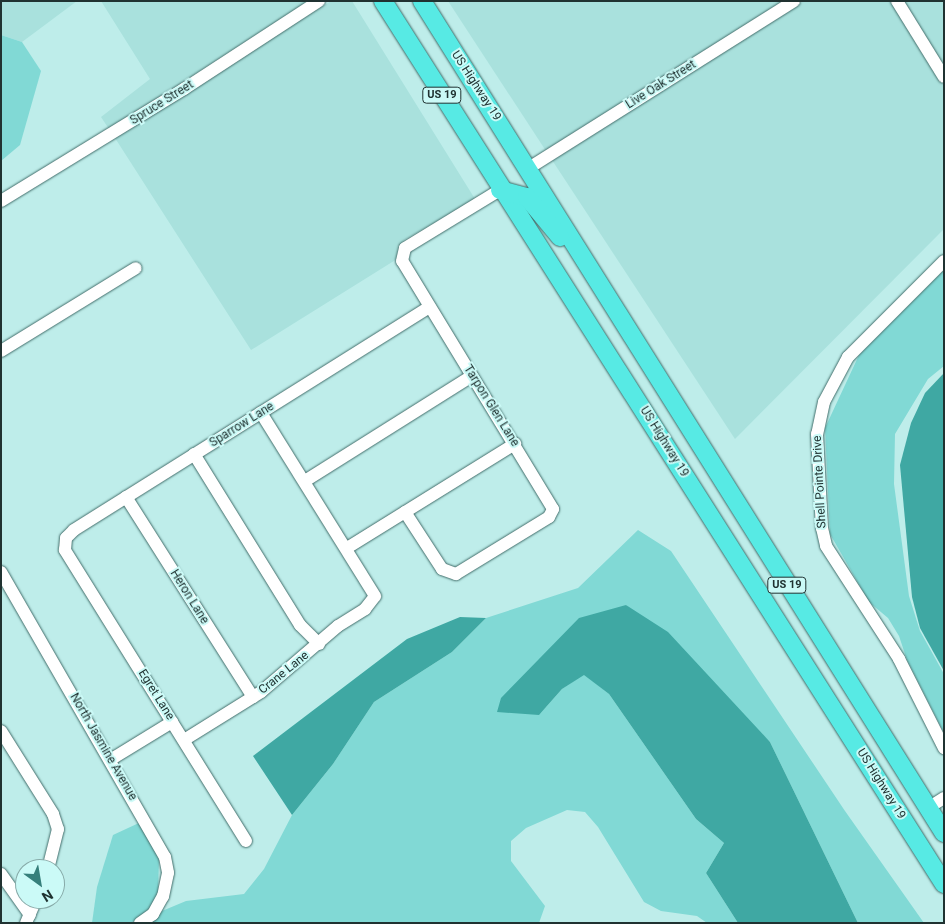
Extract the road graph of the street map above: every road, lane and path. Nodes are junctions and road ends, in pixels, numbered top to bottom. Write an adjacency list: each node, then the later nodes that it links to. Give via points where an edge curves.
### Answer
1 (320, 1): 9 (street, Spruce Street)
2 (383, 1): 8 (highway, US Highway 19 / US 19)
3 (422, 1): 7 (highway, US Highway 19 / US 19)
4 (794, 1): 7 (street, Live Oak Street)
5 (896, 1): 6 (street)
6 (944, 77)
7 (529, 168): 12 (highway, US Highway 19 / US 19)
8 (500, 190): 12 (highway, via 527,197); 13 (street, Tarpon Glen Lane, via 405,248 402,261); 38 (highway, US Highway 19 / US 19)
9 (1, 201)
10 (944, 261): 30 (street, Shell Pointe Drive, via 848,357 824,402 817,434 822,528 826,546 899,659)
11 (136, 268): 14 (street)
12 (596, 278): 33 (highway, US Highway 19 / US 19)
13 (430, 307): 15 (street, Tarpon Glen Lane); 16 (street, Sparrow Lane)
14 (1, 351)
15 (472, 376): 17 (street, Tarpon Glen Lane); 19 (street)
16 (261, 413): 18 (street, Sparrow Lane); 19 (street)
17 (515, 444): 21 (street); 21 (street, Tarpon Glen Lane, via 553,504 549,517 456,574 442,570)
18 (194, 454): 20 (street, Sparrow Lane); 25 (street, via 300,625)
19 (305, 481): 22 (street)
20 (126, 497): 23 (street, Sparrow Lane, via 70,532); 26 (street, Heron Lane)
21 (405, 512): 22 (street)
22 (347, 548): 25 (street, Crane Lane, via 375,596 365,609 338,626)
23 (65, 550): 27 (street, Egret Lane)
24 (1, 572): 31 (street, North Jasmine Avenue)
25 (319, 644): 26 (street, Crane Lane)
26 (252, 697): 29 (street, Crane Lane)
27 (172, 722): 29 (street, Egret Lane); 31 (street)
28 (1, 732): 36 (street, via 53,814 58,829)
29 (184, 740): 35 (street, Egret Lane)
30 (944, 748)
31 (110, 760): 40 (street, North Jasmine Avenue, via 160,842 168,865 163,896 153,914)
32 (944, 798): 33 (street)
33 (928, 808): 34 (highway, US Highway 19 / US 19)
34 (944, 833)
35 (246, 840)
36 (50, 859)
37 (1, 874): 39 (street)
38 (944, 884)
39 (28, 919)
40 (140, 923)

